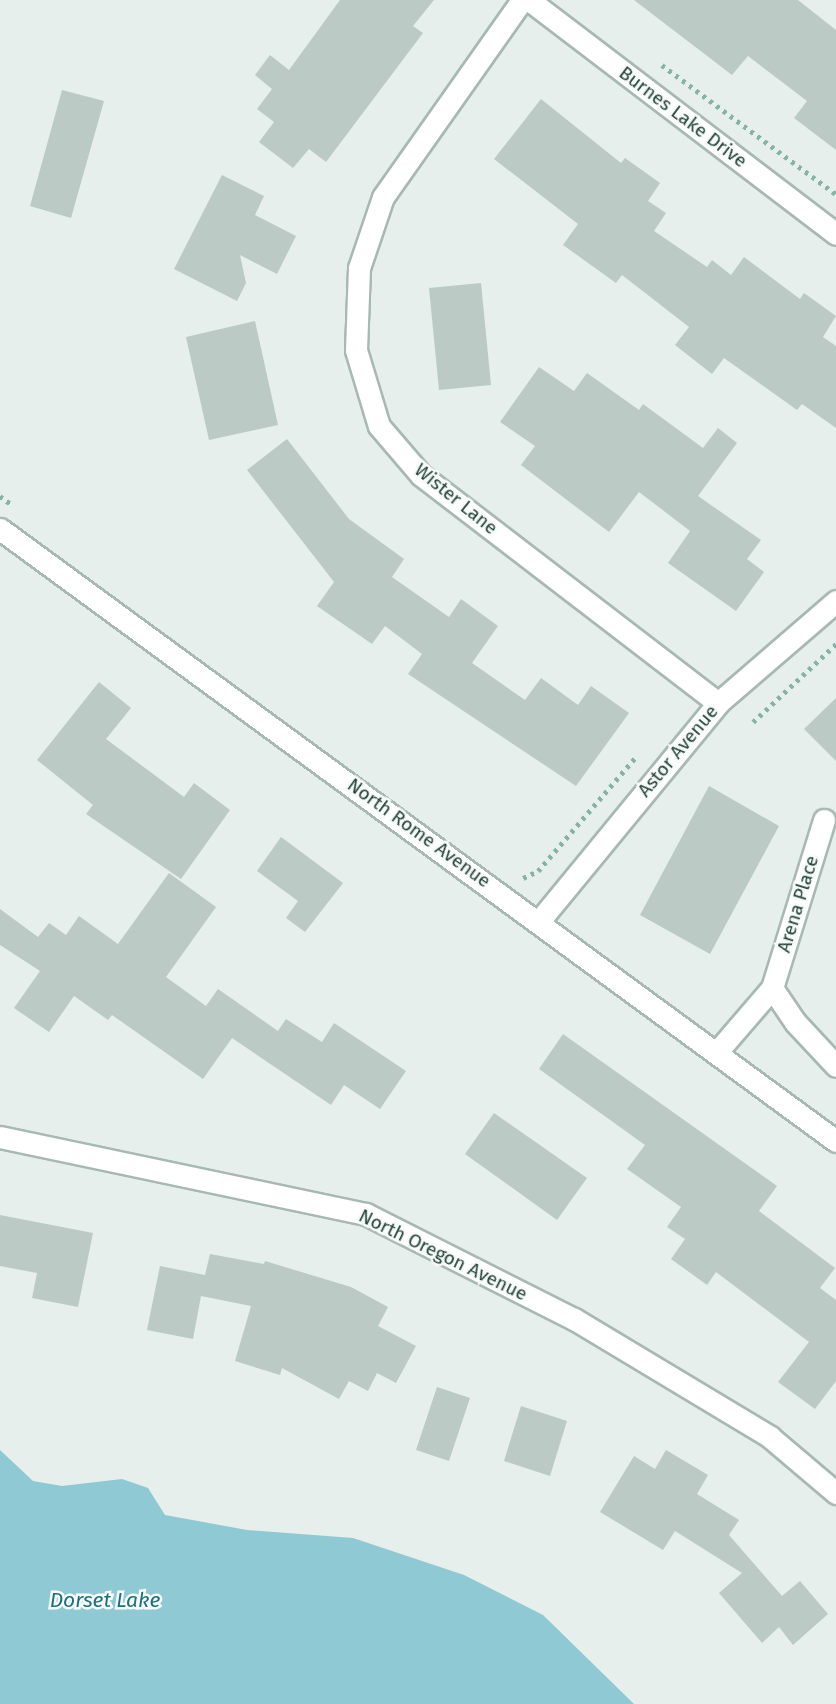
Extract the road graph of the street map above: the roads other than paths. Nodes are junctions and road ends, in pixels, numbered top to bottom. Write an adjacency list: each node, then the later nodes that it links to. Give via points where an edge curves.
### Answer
1 (522, 0): 6 (street, Wister Lane, via 383,197 359,268 356,350 379,426 421,475)
2 (529, 0): 3 (street, Burnes Lake Drive)
3 (836, 234)
4 (0, 529): 8 (street, North Rome Avenue)
5 (836, 601): 6 (street, Astor Avenue)
6 (718, 703): 8 (street, Astor Avenue)
7 (824, 820): 9 (street, Arena Place)
8 (540, 920): 10 (street, North Rome Avenue)
9 (772, 988): 10 (street, Arena Place); 11 (street, via 795,1022)
10 (716, 1053): 13 (street, North Rome Avenue)
11 (836, 1066)
12 (0, 1137): 14 (street, North Oregon Avenue, via 366,1214 574,1319 770,1437)
13 (836, 1141)
14 (836, 1493)

